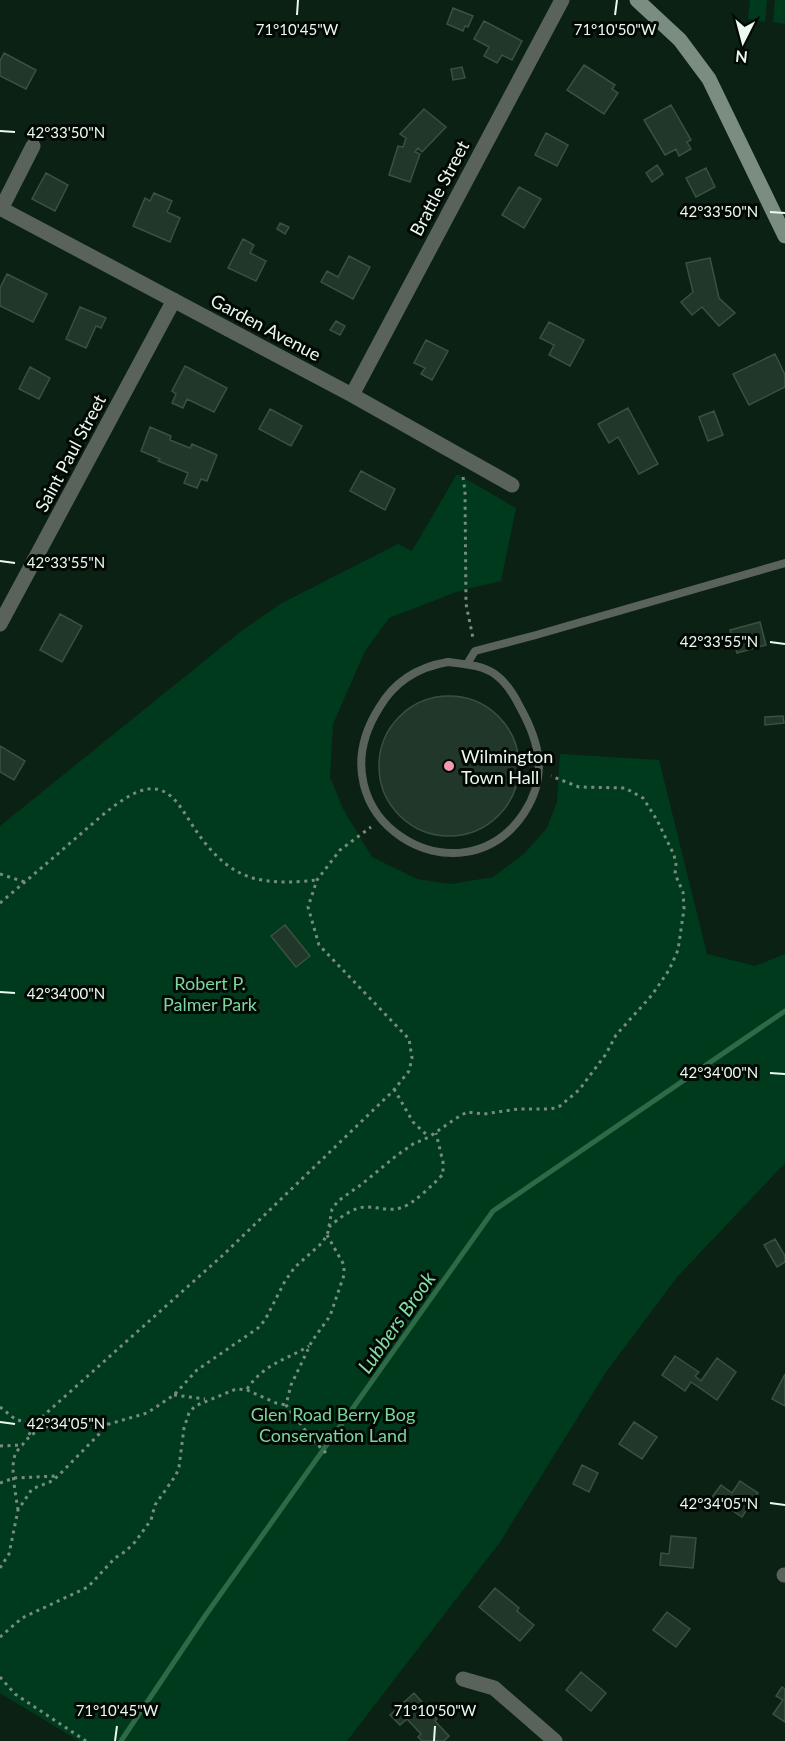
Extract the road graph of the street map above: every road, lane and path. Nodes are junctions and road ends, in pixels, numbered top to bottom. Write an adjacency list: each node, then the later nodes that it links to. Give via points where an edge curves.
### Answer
1 (562, 0): 7 (street, Brattle Street)
2 (637, 0): 5 (street, via 680,40 709,79)
3 (33, 146): 4 (street)
4 (0, 208): 6 (street, Garden Avenue)
5 (785, 236)
6 (174, 300): 7 (street, Garden Avenue); 11 (street, Saint Paul Street)
7 (352, 395): 8 (street, Garden Avenue)
8 (455, 453): 9 (street, Garden Avenue); 12 (path, via 465,491 466,604)
9 (512, 485)
10 (785, 564): 12 (lane)
11 (0, 624)
12 (475, 651): 13 (lane)
13 (466, 664): 14 (lane, via 494,673 513,694 536,739); 15 (lane, via 448,662 422,668 394,688 376,712 364,743 361,766 369,800)
14 (539, 774): 15 (lane, via 528,806 515,825 497,840 476,849 453,853 429,850 408,842); 21 (path, via 579,787 625,788 643,798 672,850 675,874 683,892 678,950 652,995 616,1035 579,1090 560,1106 484,1114 467,1112)
15 (381, 820): 17 (path, via 340,850)
16 (0, 874): 18 (path)
17 (316, 879): 18 (path, via 293,883 241,873 215,855 178,802 168,793 153,789 137,792 112,807); 20 (path, via 308,907 319,945 409,1039 409,1071)
18 (25, 882): 19 (path)
19 (0, 903)
20 (394, 1089): 22 (path, via 413,1122); 32 (path, via 222,1256)
21 (436, 1133): 22 (path); 23 (path, via 443,1174 412,1202 393,1210 361,1208)
22 (429, 1137): 23 (path, via 413,1144 338,1201 332,1209)
23 (329, 1227): 24 (path)
24 (327, 1235): 25 (path, via 345,1270 330,1316); 27 (path, via 295,1267 258,1328 197,1370)
25 (311, 1345): 26 (path, via 270,1365); 29 (path, via 291,1385)
26 (247, 1390): 28 (path, via 236,1389); 29 (path)
27 (174, 1395): 28 (path); 31 (path, via 147,1413)
28 (207, 1400): 42 (path, via 189,1413 176,1475 135,1542 88,1587 22,1618)
29 (286, 1405): 36 (path)
30 (0, 1407): 32 (path, via 15,1419)
31 (109, 1424): 33 (path, via 44,1426); 37 (path)
32 (33, 1425): 33 (path)
33 (29, 1436): 34 (path)
34 (22, 1445): 35 (path); 38 (path, via 15,1455)
35 (0, 1446)
36 (328, 1455)
37 (58, 1476): 38 (path); 40 (path, via 32,1489)
38 (14, 1478): 39 (path); 40 (path)
39 (0, 1484)
40 (18, 1510): 41 (path, via 9,1554)
41 (0, 1568)
42 (0, 1636)
43 (0, 1677): 45 (path, via 15,1694)
44 (463, 1679): 46 (street, via 494,1688)
45 (86, 1741)
46 (555, 1741)

